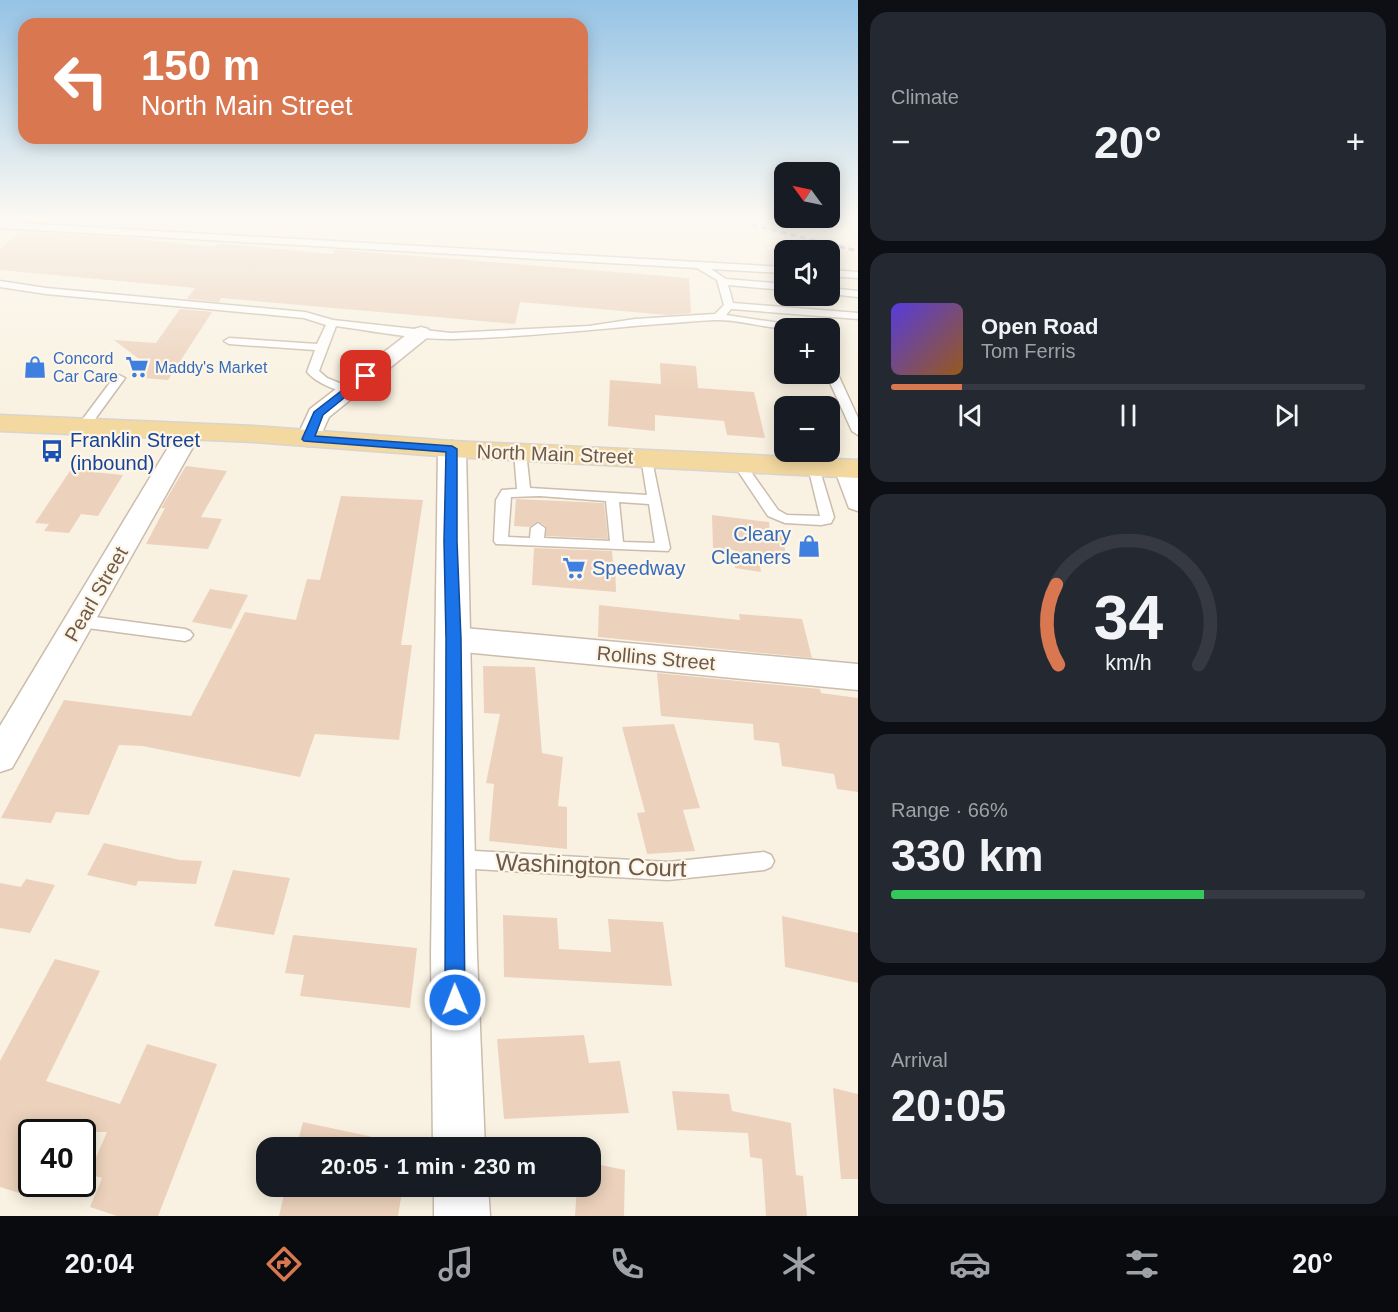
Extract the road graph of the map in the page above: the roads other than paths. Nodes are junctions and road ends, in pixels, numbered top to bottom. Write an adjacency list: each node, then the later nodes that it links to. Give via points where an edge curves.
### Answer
1 (718, 277): 2 (lane)
2 (722, 282): 4 (lane); 7 (lane)
3 (0, 284): 10 (lane, via 305,315)
4 (774, 287)
5 (840, 292): 6 (lane)
6 (858, 294)
7 (729, 306): 8 (lane); 9 (lane)
8 (858, 316)
9 (718, 317): 11 (lane); 12 (lane, via 510,333)
10 (332, 323): 12 (lane); 14 (lane)
11 (774, 325)
12 (421, 333): 17 (street)
13 (229, 341): 14 (lane)
14 (321, 347): 17 (lane, via 313,372)
15 (119, 378): 19 (lane)
16 (836, 384): 21 (lane)
17 (348, 390): 22 (street, via 318,414)
18 (0, 423): 19 (main road, North Main Street)
19 (83, 427): 20 (main road, North Main Street)
20 (190, 431): 22 (main road, North Main Street); 36 (street, Pearl Street)
21 (858, 431)
22 (308, 439): 23 (main road, North Main Street)
23 (452, 449): 24 (main road, North Main Street); 38 (street)
24 (520, 452): 25 (main road, North Main Street); 29 (lane)
25 (646, 458): 26 (main road, North Main Street); 31 (lane)
26 (738, 462): 27 (main road, North Main Street); 27 (lane, via 773,513 785,519 826,520)
27 (814, 467): 28 (main road, North Main Street)
28 (852, 469): 32 (street)
29 (524, 492): 30 (lane, via 540,496); 34 (lane, via 507,493 503,500 501,542)
30 (612, 497): 31 (lane); 35 (lane)
31 (655, 500): 35 (lane, via 663,548)
32 (858, 502)
33 (538, 528): 34 (lane)
34 (537, 543): 35 (lane, via 580,538)
35 (617, 546)
36 (80, 621): 37 (lane); 40 (street, Pearl Street)
37 (186, 635)
38 (453, 639): 39 (street, Rollins Street); 41 (street)
39 (858, 677)
40 (0, 757)
41 (454, 858): 42 (lane, Washington Court, via 668,871); 43 (street)
42 (764, 861)
43 (459, 1137)
44 (461, 1197): 45 (street)
45 (462, 1216)

